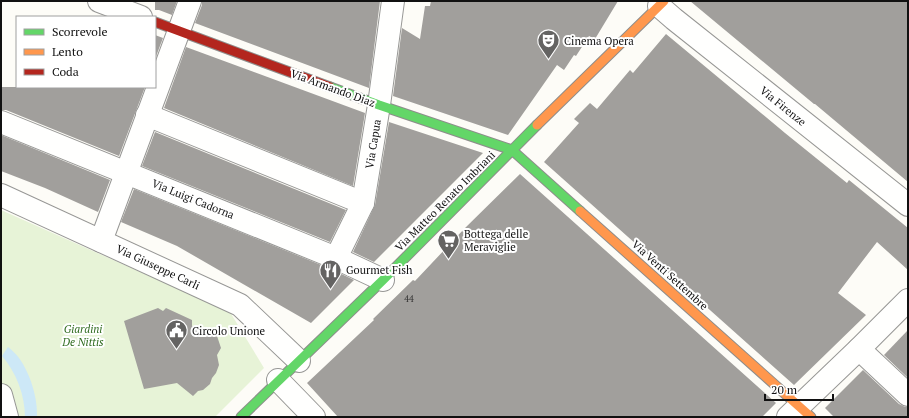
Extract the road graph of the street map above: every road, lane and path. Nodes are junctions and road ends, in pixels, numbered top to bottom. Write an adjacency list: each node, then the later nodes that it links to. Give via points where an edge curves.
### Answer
1 (99, 1): 5 (street)
2 (190, 1): 7 (street)
3 (393, 1): 8 (street, Via Capua)
4 (662, 3): 11 (street, Via Matteo Renato Imbriani); 15 (street, Via Firenze, via 681,24)
5 (138, 16)
6 (156, 22): 7 (street, Via Armando Diaz)
7 (179, 32): 8 (street, Via Armando Diaz); 9 (street)
8 (379, 105): 11 (street, Via Armando Diaz); 14 (street, Via Capua)
9 (147, 114): 12 (street); 14 (street)
10 (1, 122): 12 (street, Via Luigi Cadorna)
11 (512, 150): 18 (street, Via Matteo Renato Imbriani); 25 (street, Via Venti Settembre)
12 (126, 173): 16 (street); 17 (street, Via Luigi Cadorna)
13 (1, 195): 16 (street, Via Giuseppe Carli)
14 (363, 203): 17 (street, Via Capua)
15 (908, 205)
16 (101, 241): 21 (street, Via Giuseppe Carli, via 240,305)
17 (336, 258): 18 (street, Via Luigi Cadorna)
18 (383, 280): 21 (street, Via Matteo Renato Imbriani)
19 (908, 300): 20 (street)
20 (859, 349): 24 (street); 25 (street)
21 (299, 361): 22 (street, Via Matteo Renato Imbriani)
22 (278, 380): 27 (street, Via Matteo Renato Imbriani); 28 (street)
23 (1, 395): 26 (street)
24 (908, 395)
25 (799, 413)
26 (7, 417)
27 (241, 417)
28 (314, 417)

